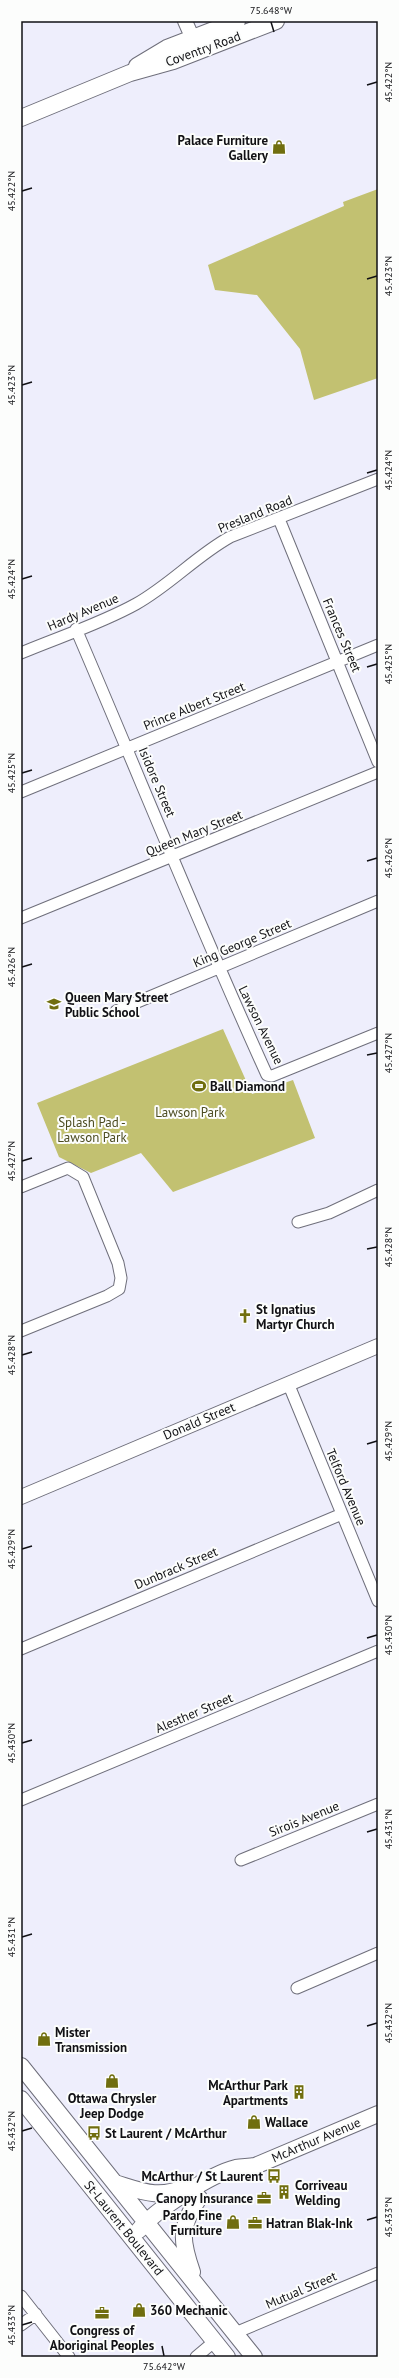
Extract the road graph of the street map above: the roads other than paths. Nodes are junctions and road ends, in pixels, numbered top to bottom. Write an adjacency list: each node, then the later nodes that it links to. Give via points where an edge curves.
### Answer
1 (185, 21): 4 (street)
2 (237, 21): 4 (main road, Coventry Road)
3 (276, 21): 4 (main road, Coventry Road)
4 (196, 45): 5 (main road, Coventry Road, via 167,48 139,63 130,73)
5 (21, 118)
6 (378, 479): 7 (street, Presland Road)
7 (279, 519): 8 (street, Presland Road, via 217,544); 12 (street, Frances Street)
8 (153, 593): 9 (street, Hardy Avenue, via 113,615)
9 (76, 629): 11 (street, Hardy Avenue); 13 (street, Isidore Street)
10 (378, 645): 12 (street, Prince Albert Street)
11 (21, 653)
12 (338, 662): 13 (street, Prince Albert Street); 14 (street, Frances Street)
13 (127, 748): 16 (street, Prince Albert Street); 17 (street, Isidore Street)
14 (378, 762)
15 (378, 772): 17 (street, Queen Mary Street)
16 (21, 792)
17 (173, 857): 19 (street, Queen Mary Street); 20 (street, Isidore Street)
18 (378, 901): 20 (street, King George Street)
19 (21, 918)
20 (218, 969): 21 (street, King George Street); 22 (street, Lawson Avenue, via 266,1075 272,1076)
21 (116, 1011)
22 (378, 1033)
23 (21, 1187): 26 (street, via 68,1168 78,1172 89,1191 118,1263 121,1278 119,1289 107,1296)
24 (378, 1190): 25 (street, via 329,1213)
25 (298, 1222)
26 (21, 1331)
27 (378, 1346): 28 (street, Donald Street)
28 (288, 1383): 29 (street, Donald Street); 30 (street, Telford Avenue)
29 (21, 1497)
30 (342, 1514): 31 (street, Telford Avenue); 32 (street, Dunbrack Street)
31 (378, 1601)
32 (21, 1649)
33 (378, 1651): 34 (street, Alesther Street)
34 (21, 1800)
35 (378, 1804): 36 (street, Sirois Avenue)
36 (241, 1860)
37 (378, 1953): 38 (street)
38 (297, 1988)
39 (21, 2066): 44 (main road, St-Laurent Boulevard)
40 (21, 2099): 47 (main road, St-Laurent Boulevard)
41 (378, 2114): 42 (main road, McArthur Avenue)
42 (255, 2166): 43 (main road, McArthur Avenue, via 236,2168); 45 (main road, McArthur Avenue, via 243,2177)
43 (209, 2180): 44 (main road, via 176,2192 159,2194 143,2193); 46 (main road, McArthur Avenue)
44 (116, 2183): 46 (main road, St-Laurent Boulevard)
45 (199, 2198): 46 (main road, McArthur Avenue); 49 (main road, via 187,2217 183,2230 186,2255)
46 (149, 2226): 47 (main road, McArthur Avenue); 49 (main road, St-Laurent Boulevard)
47 (132, 2238): 54 (main road, St-Laurent Boulevard)
48 (378, 2273): 53 (street, Mutual Street)
49 (195, 2281): 53 (main road, St-Laurent Boulevard)
50 (21, 2296): 51 (street)
51 (36, 2314): 52 (street); 55 (street)
52 (21, 2325)
53 (235, 2333): 58 (main road, St-Laurent Boulevard)
54 (215, 2341): 56 (street); 57 (main road, St-Laurent Boulevard)
55 (69, 2357)
56 (196, 2357)
57 (227, 2357)
58 (254, 2357)

